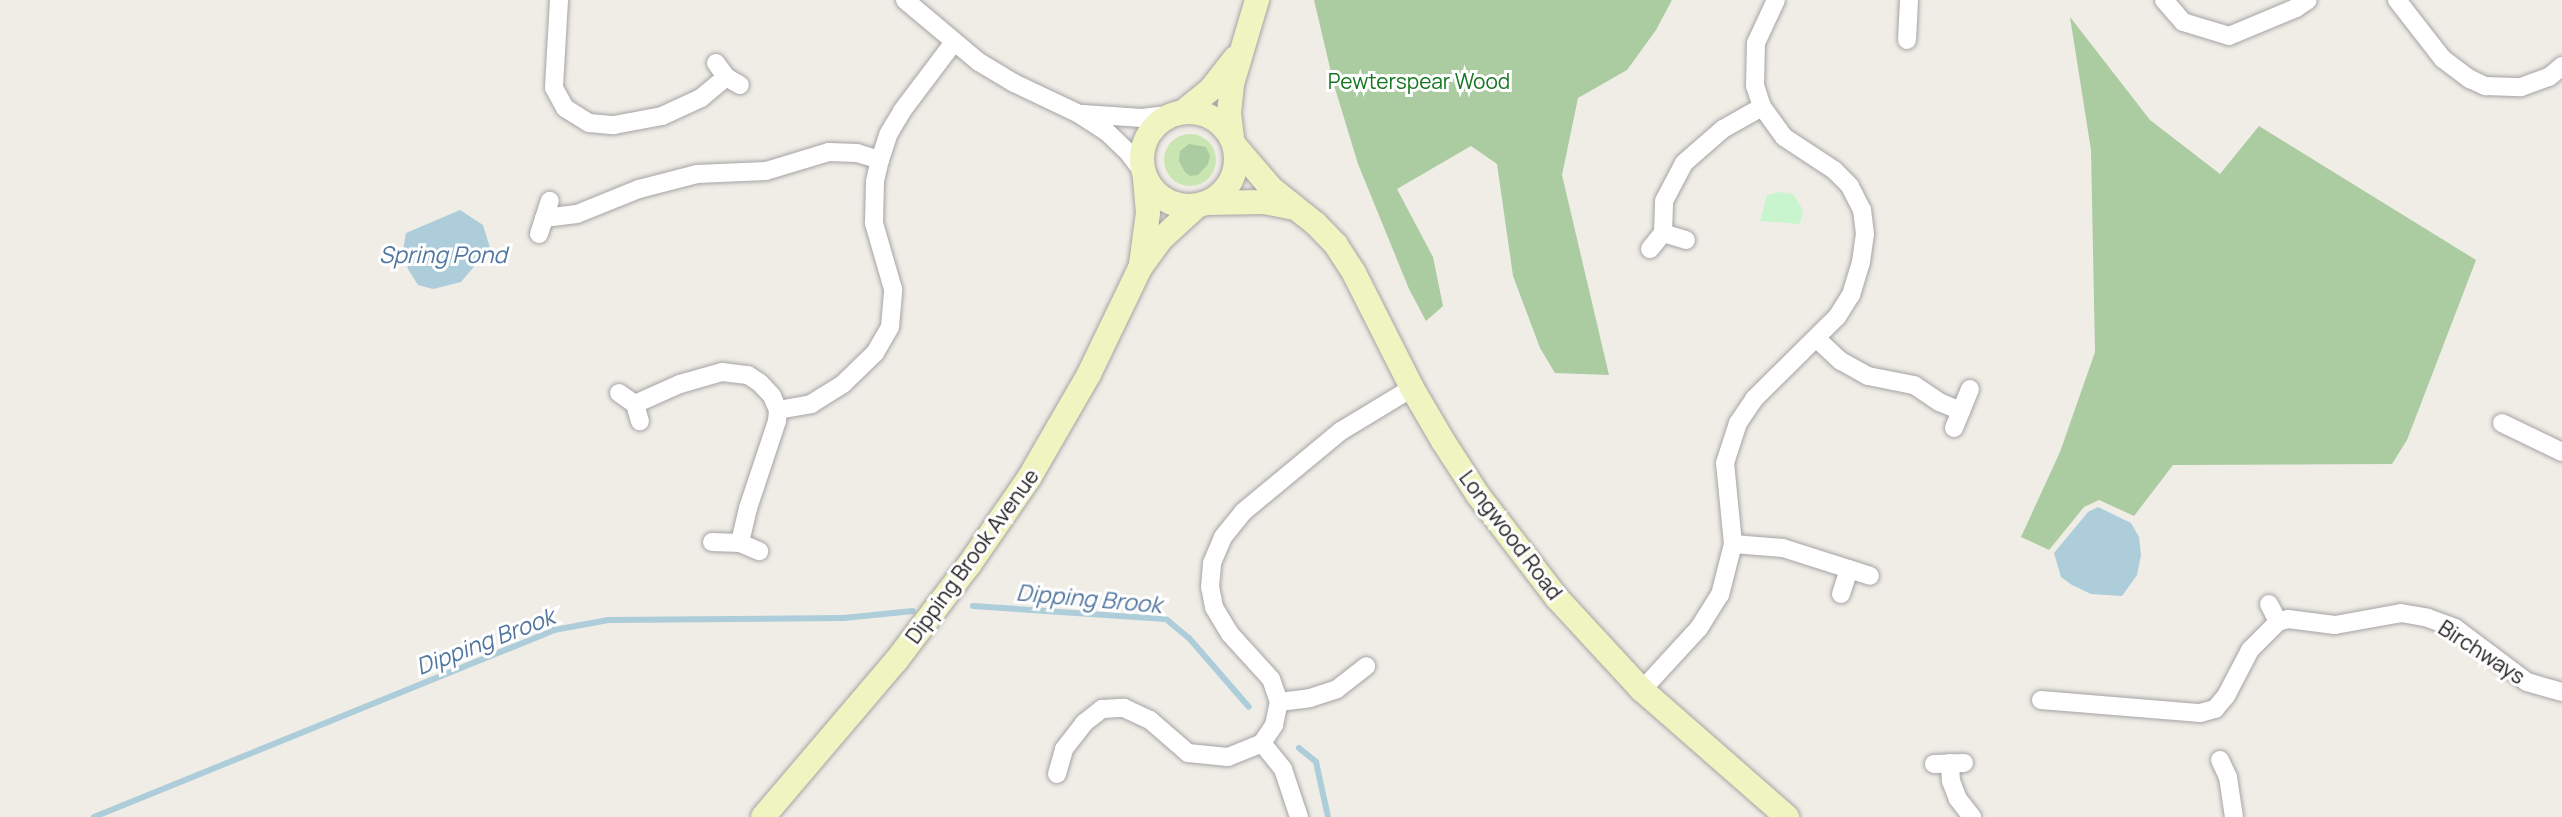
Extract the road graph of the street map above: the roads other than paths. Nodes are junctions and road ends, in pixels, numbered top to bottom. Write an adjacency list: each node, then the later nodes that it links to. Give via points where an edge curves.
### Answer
1 (559, 0): 13 (street, via 554,88 565,108 589,123 614,125 662,116 701,98)
2 (905, 0): 10 (street)
3 (1257, 0): 11 (street)
4 (1776, 0): 14 (street, via 1756,43 1754,75)
5 (1909, 0): 9 (street)
6 (2164, 0): 7 (street, via 2183,22 2229,36)
7 (2308, 0)
8 (2397, 0): 12 (street, via 2443,59 2485,86 2521,87 2549,78)
9 (1907, 40)
10 (954, 42): 16 (street, via 1014,83); 18 (street, via 902,111)
11 (1240, 51): 15 (street, via 1222,77); 17 (street, via 1229,113)
12 (2562, 66)
13 (727, 75)
14 (1762, 107): 23 (street, via 1723,129 1684,163 1664,201); 27 (street, via 1784,137 1850,186 1863,211 1866,233 1851,295)
15 (1179, 113): 16 (street, via 1142,118); 17 (street, via 1212,117); 19 (street, via 1152,129 1144,144)
16 (1079, 114): 19 (street, via 1123,147)
17 (1234, 142): 20 (street, via 1235,172 1229,185); 21 (street, Longwood Road, via 1256,173)
18 (880, 160): 22 (street, via 829,152 765,171 696,174 639,189 577,214); 31 (street, via 874,223 893,289 890,327 875,352 844,383 811,404)
19 (1144, 175): 20 (street, via 1160,196 1172,203); 26 (street, Dipping Brook Avenue, via 1148,213)
20 (1202, 204): 21 (street, via 1264,202); 26 (street, Dipping Brook Avenue, via 1168,231)
21 (1295, 208): 28 (street, Longwood Road, via 1336,245 1354,272)
22 (544, 218)
23 (1662, 233): 24 (street); 25 (street)
24 (1686, 240)
25 (1650, 249)
26 (1140, 268): 54 (street, Dipping Brook Avenue, via 1089,374 1030,478 895,661)
27 (1817, 339): 32 (street, via 1841,361 1868,376 1914,385); 38 (street, via 1754,399 1738,423 1725,463)
28 (1412, 388): 46 (street, Longwood Road, via 1516,547); 49 (street, via 1341,431 1243,512 1223,537 1212,563 1214,607 1230,634 1271,680)
29 (1970, 390): 32 (street)
30 (619, 393): 31 (street, via 638,412 706,375 735,372 760,383)
31 (778, 410): 37 (street)
32 (1961, 411): 34 (street)
33 (2502, 423): 35 (street)
34 (1954, 428)
35 (2562, 452)
36 (712, 542): 37 (street)
37 (740, 543): 39 (street)
38 (1733, 544): 40 (street, via 1783,548); 46 (street, via 1712,612)
39 (759, 551)
40 (1849, 569): 41 (street); 42 (street)
41 (1870, 576)
42 (1841, 594)
43 (2269, 604): 44 (street)
44 (2278, 622): 47 (street, Birchways, via 2335,625 2401,613 2428,618 2455,628 2527,682); 48 (street, via 2250,650 2215,709 2200,713)
45 (1366, 666): 49 (street, via 1337,690)
46 (1642, 690): 56 (street, Longwood Road)
47 (2562, 692)
48 (2041, 700)
49 (1279, 702): 50 (street, via 1274,725)
50 (1262, 743): 53 (street, via 1227,757 1188,753 1150,720 1124,708 1102,709 1064,749); 55 (street, via 1283,769)
51 (2220, 760): 58 (street)
52 (1949, 763): 57 (street, via 1958,799)
53 (1057, 775)
54 (763, 817)
55 (1299, 817)
56 (1787, 817)
57 (1972, 817)
58 (2234, 817)

